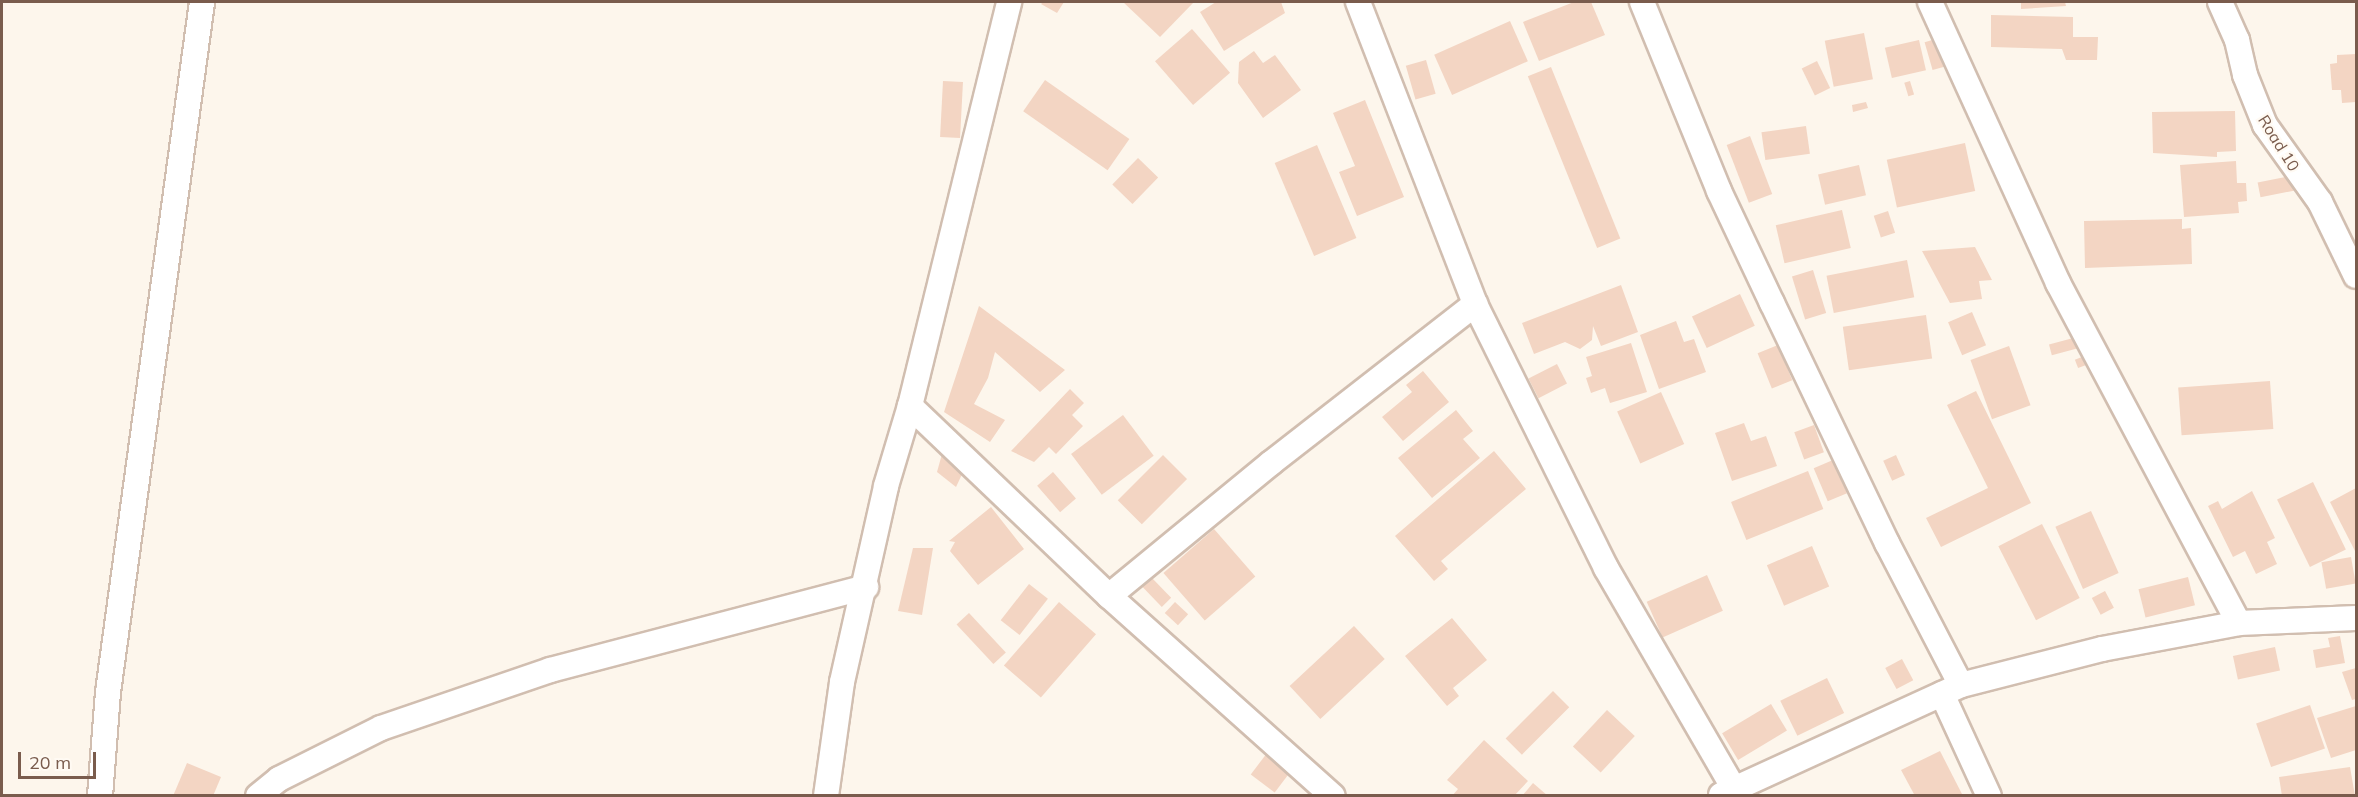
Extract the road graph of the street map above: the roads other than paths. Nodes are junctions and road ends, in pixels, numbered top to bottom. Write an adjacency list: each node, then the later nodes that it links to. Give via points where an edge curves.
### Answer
1 (202, 2): 16 (street, via 108,692)
2 (1009, 2): 9 (street)
3 (1358, 2): 8 (street)
4 (1642, 2): 14 (street, via 1719,191 1832,423)
5 (1929, 2): 13 (street, via 2058,283)
6 (2220, 2): 7 (street, Road 10, via 2265,125 2319,202)
7 (2356, 276)
8 (1475, 304): 11 (street); 15 (street, via 1605,568)
9 (910, 406): 10 (street, via 886,486); 11 (street)
10 (866, 586): 17 (street, via 550,670 403,720 279,779); 18 (street, via 842,682)
11 (1109, 596): 19 (street)
12 (2356, 618): 13 (street)
13 (2240, 623): 14 (street, via 2102,649)
14 (1951, 690): 15 (street); 20 (street)
15 (1727, 791)
16 (100, 795)
17 (258, 795)
18 (826, 795)
19 (1333, 795)
20 (1989, 795)

